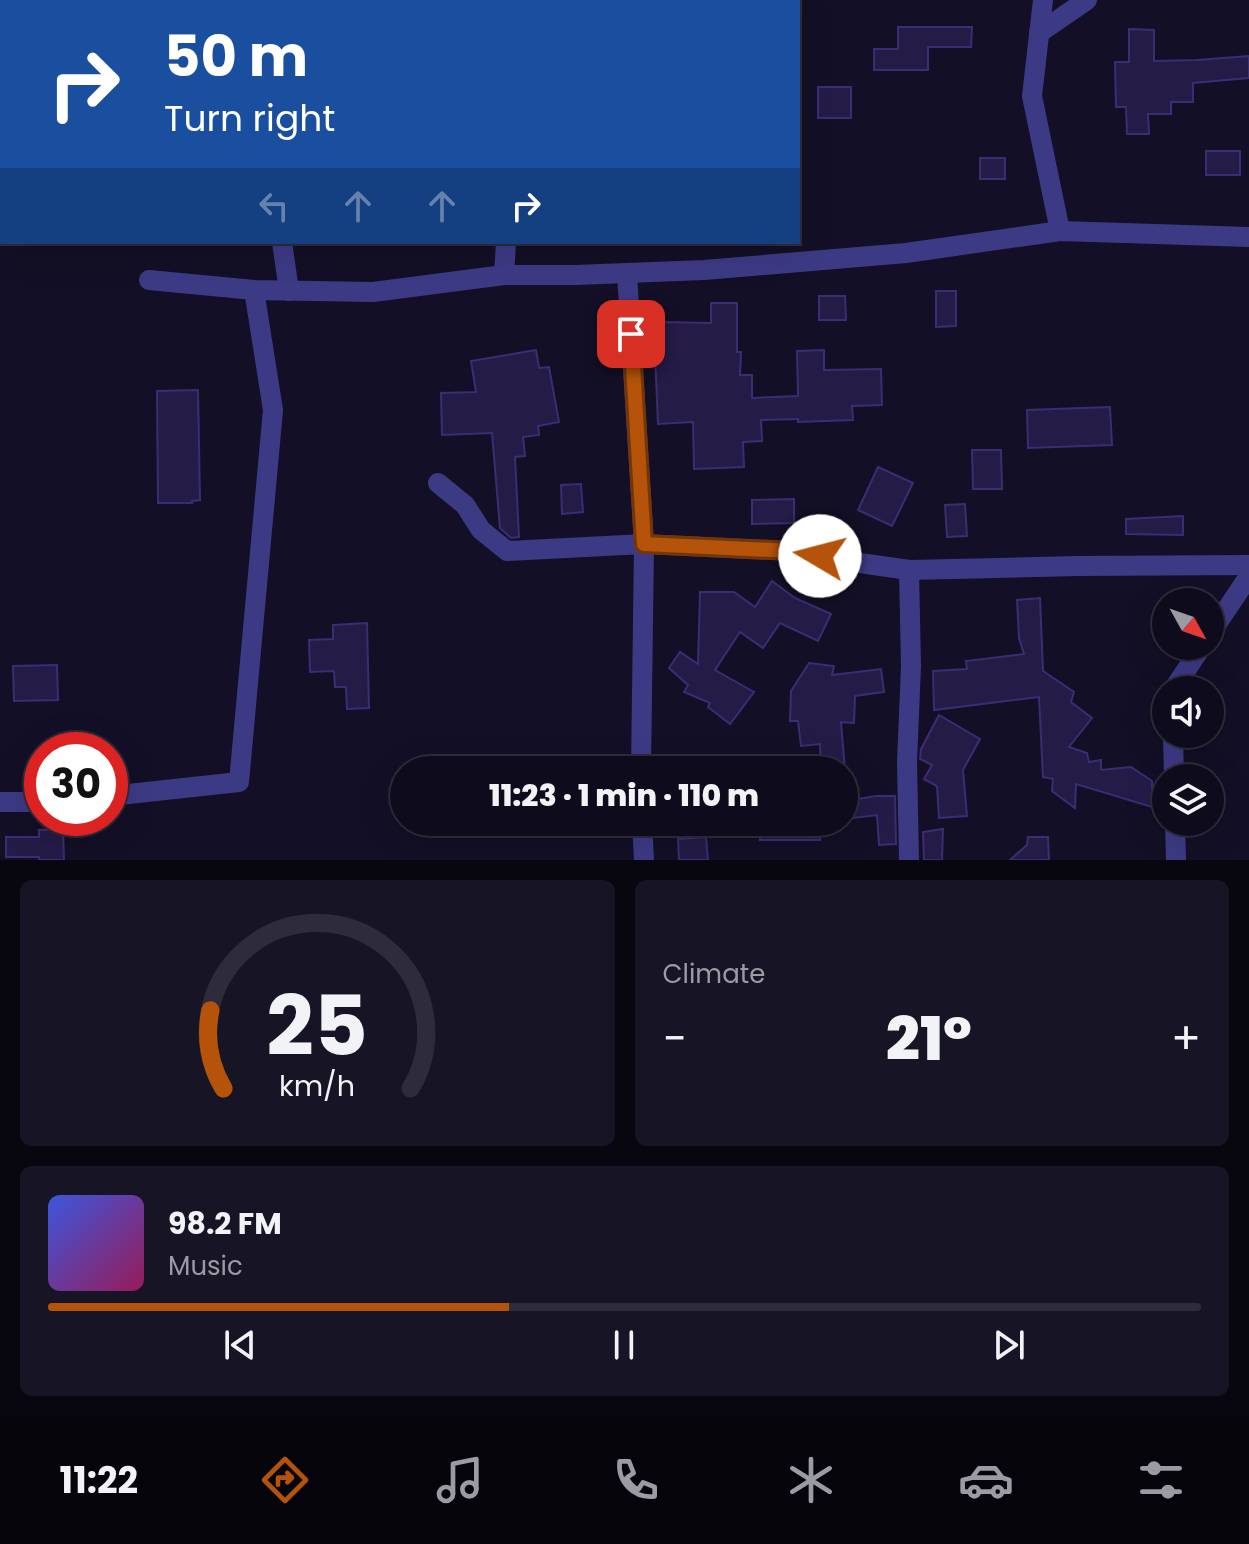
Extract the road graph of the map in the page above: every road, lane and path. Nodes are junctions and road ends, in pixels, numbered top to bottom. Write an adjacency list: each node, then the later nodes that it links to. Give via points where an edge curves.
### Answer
1 (1043, 0): 3 (street)
2 (1087, 0): 3 (street)
3 (1039, 33): 4 (street, via 1032,96)
4 (1060, 231): 5 (street); 8 (street, via 906,253)
5 (1249, 237)
6 (282, 244): 12 (street)
7 (506, 244): 9 (street)
8 (627, 274): 9 (street); 14 (street)
9 (504, 275): 12 (street, via 373,292)
10 (149, 280): 11 (street)
11 (254, 290): 12 (street); 20 (street, via 273,410 239,782)
12 (289, 291)
13 (438, 483): 14 (street, via 507,551)
14 (644, 544): 16 (street, via 793,551); 19 (street)
15 (1249, 565): 16 (street)
16 (909, 570): 26 (street)
17 (1249, 576): 18 (street)
18 (1224, 613)
19 (641, 756)
20 (128, 794)
21 (0, 802): 22 (street)
22 (24, 802)
23 (643, 836): 25 (street)
24 (1175, 836): 27 (street)
25 (644, 860)
26 (909, 860)
27 (1176, 860)

